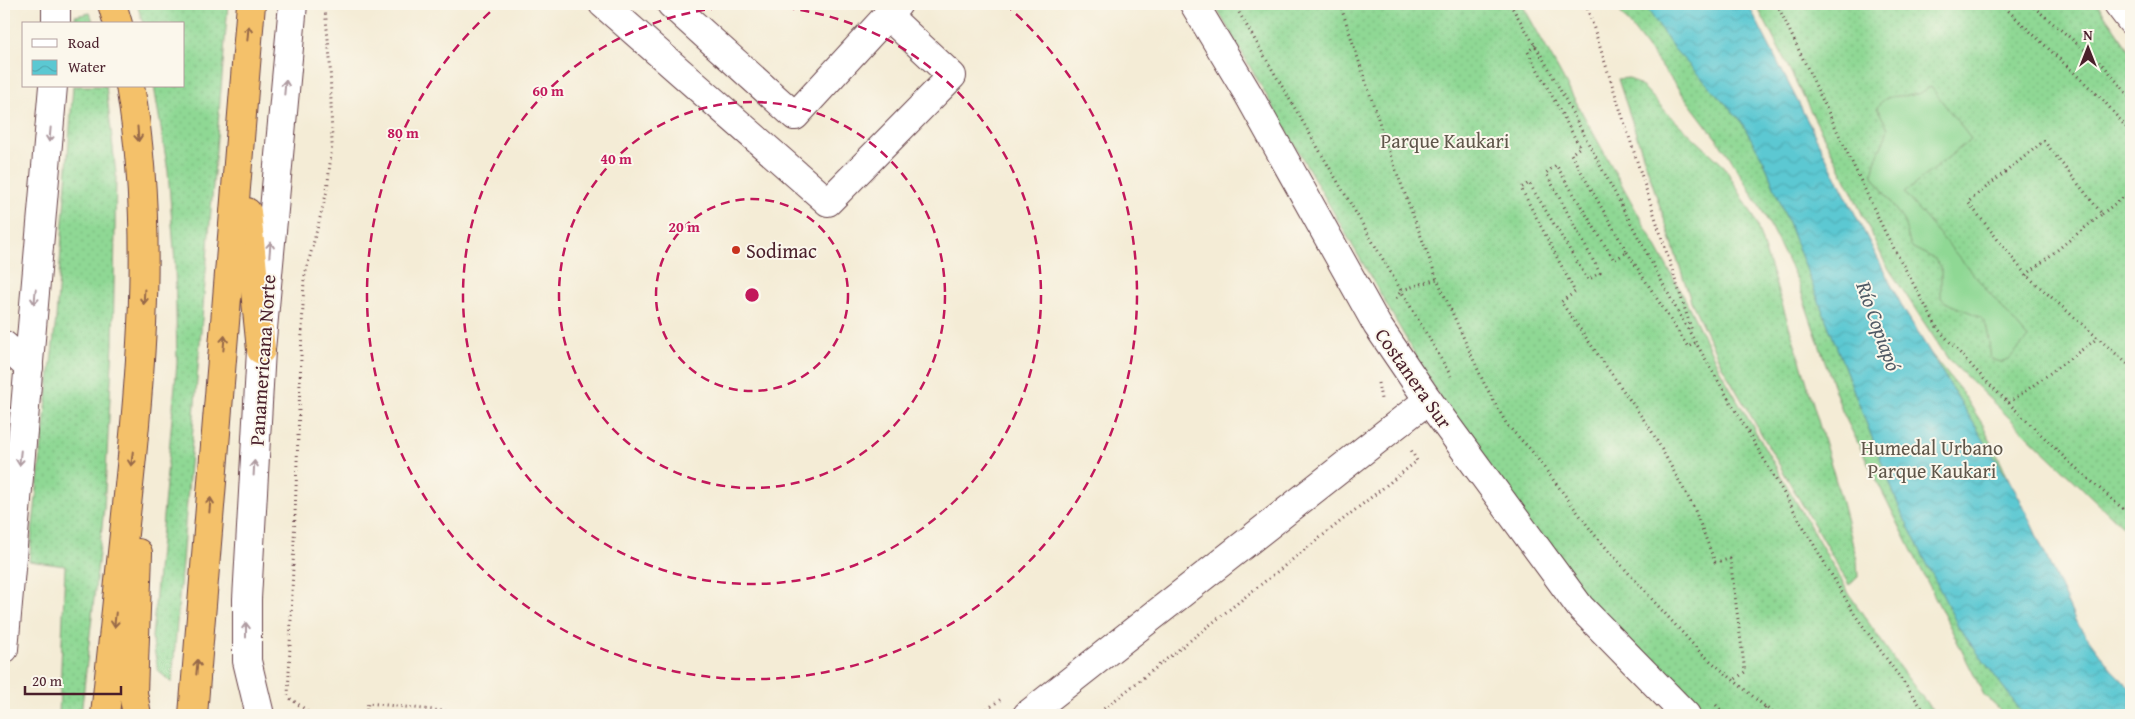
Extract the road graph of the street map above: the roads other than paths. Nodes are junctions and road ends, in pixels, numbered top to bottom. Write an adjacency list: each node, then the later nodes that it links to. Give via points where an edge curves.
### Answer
1 (56, 4): 11 (street)
2 (112, 4): 12 (highway)
3 (251, 4): 15 (highway, Panamericana Norte, one-way to 3)
4 (292, 4): 17 (street, Panamericana Norte, one-way to 4)
5 (603, 4): 9 (street, via 828,202 952,76)
6 (670, 4): 9 (street, via 795,116)
7 (1194, 4): 19 (street, Costanera Sur, via 1377,325)
8 (2118, 4): 10 (street)
9 (892, 10)
10 (2131, 20)
11 (56, 22)
12 (117, 22)
13 (53, 88): 18 (street, one-way to 18)
14 (130, 88): 20 (highway, one-way to 20, via 137,124 144,289 140,380)
15 (238, 133): 17 (highway); 25 (highway, Panamericana Norte, one-way to 15)
16 (4, 345): 18 (street)
17 (261, 350): 22 (street, Panamericana Norte, one-way to 17, via 247,661 246,628)
18 (29, 367): 21 (street, one-way to 21)
19 (1428, 400): 26 (street); 27 (street, Costanera Sur, via 1580,607)
20 (125, 524): 23 (highway, one-way to 23); 24 (highway, via 139,554 133,693)
21 (4, 649)
22 (262, 714)
23 (105, 715)
24 (137, 715)
25 (193, 715)
26 (1027, 715)
27 (1686, 715)

